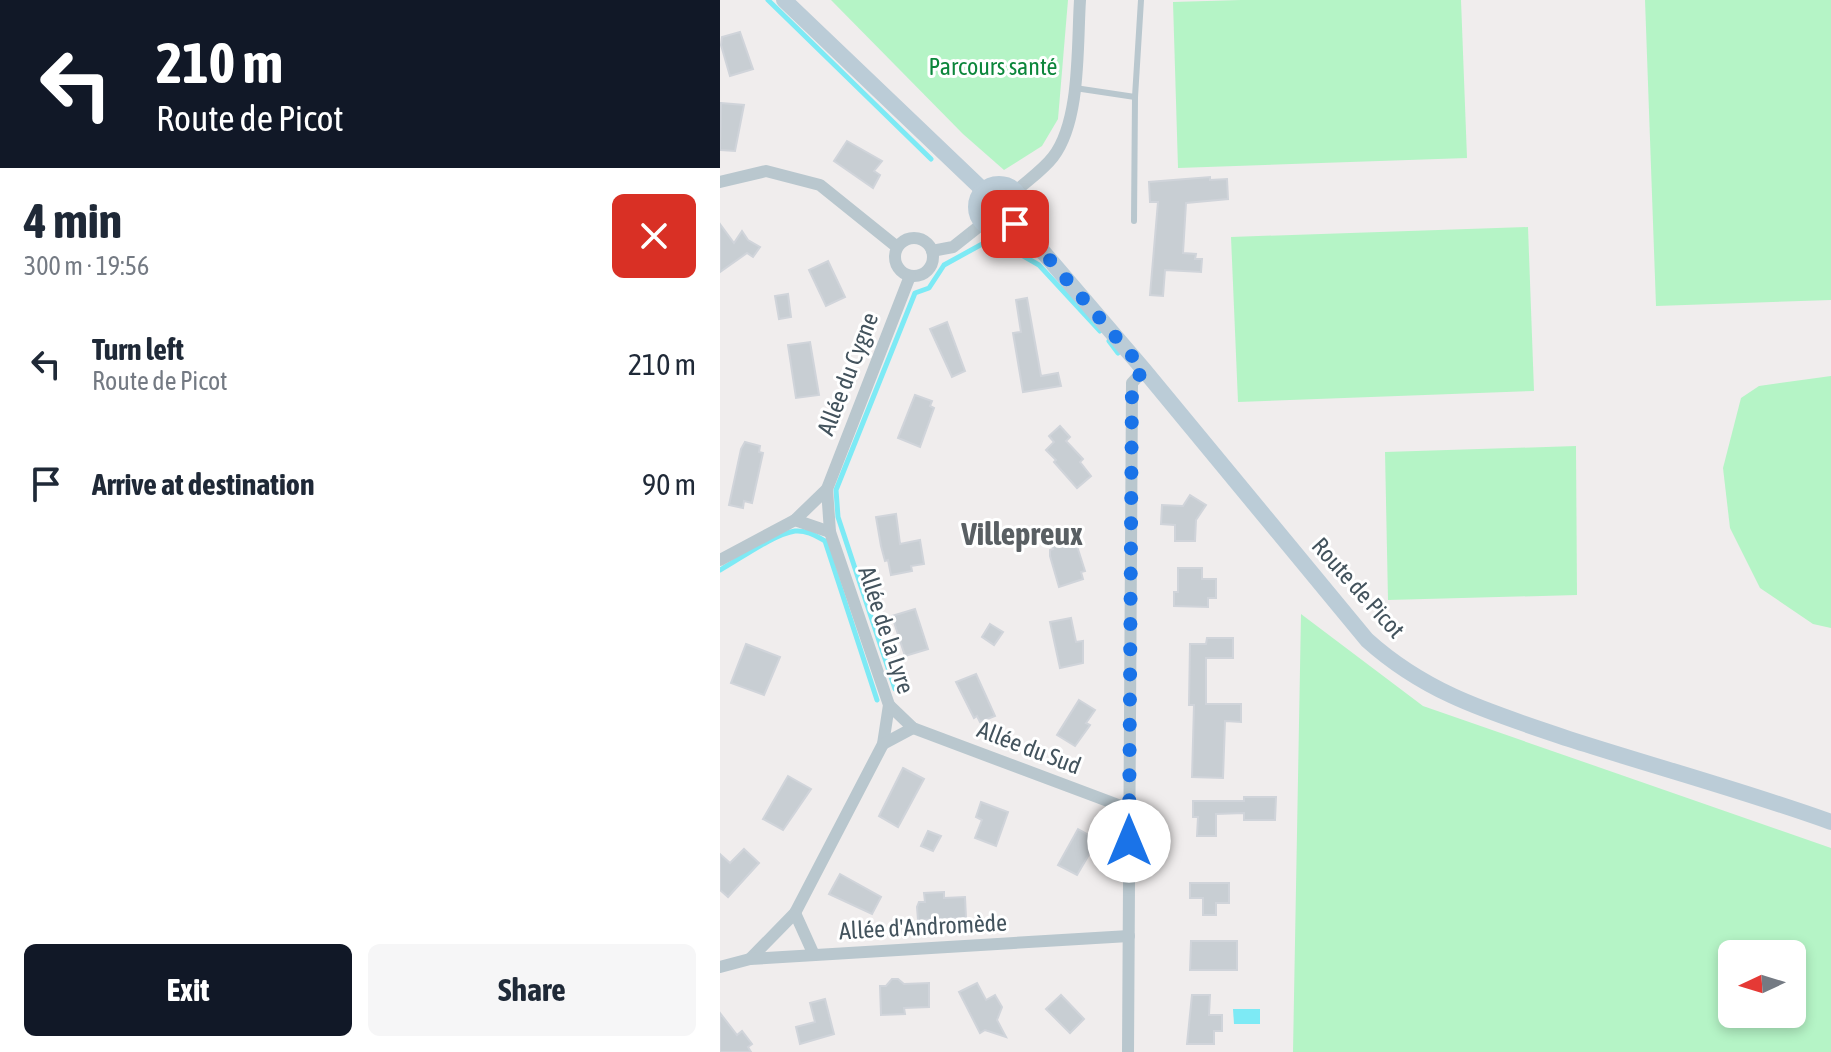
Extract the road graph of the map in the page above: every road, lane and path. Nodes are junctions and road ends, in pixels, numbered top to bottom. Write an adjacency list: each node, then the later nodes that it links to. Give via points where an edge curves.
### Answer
1 (784, 0): 7 (main road)
2 (1080, 0): 4 (street)
3 (1141, 0): 5 (lane)
4 (1074, 88): 5 (lane); 8 (street, via 1066,135 1052,158)
5 (1135, 97): 9 (lane)
6 (720, 182): 12 (street, via 766,171 820,185)
7 (983, 190): 8 (main road, via 1003,184); 10 (main road, via 976,203)
8 (1016, 191): 11 (main road, via 1022,212)
9 (1134, 221)
10 (982, 224): 11 (main road, via 995,231); 13 (street, via 953,247)
11 (1015, 224): 15 (main road, Route de Picot)
12 (897, 247): 13 (street, via 914,238); 14 (street, via 896,265)
13 (932, 251): 14 (street, via 930,268)
14 (910, 276): 16 (street, Allée du Cygne)
15 (1144, 370): 23 (street, via 1132,383); 24 (main road, Route de Picot, via 1367,640 1417,679 1515,721)
16 (827, 489): 17 (street); 18 (street, Allée de la Lyre)
17 (795, 520): 18 (street); 19 (street)
18 (830, 532): 20 (street, Allée de la Lyre)
19 (720, 560)
20 (889, 705): 21 (street, Allée du Sud); 22 (street, Allée de la Lyre)
21 (913, 728): 22 (street); 23 (street, Allée du Sud)
22 (883, 744): 25 (street, Allée de la Lyre)
23 (1129, 809): 26 (street)
24 (1831, 822)
25 (795, 913): 27 (street); 28 (street, Allée de la Lyre)
26 (1129, 936): 27 (street, Allée d'Andromède); 30 (street)
27 (814, 955): 28 (street, Allée d'Andromède)
28 (750, 959): 29 (street, Allée d'Andromède)
29 (720, 967)
30 (1128, 1052)

